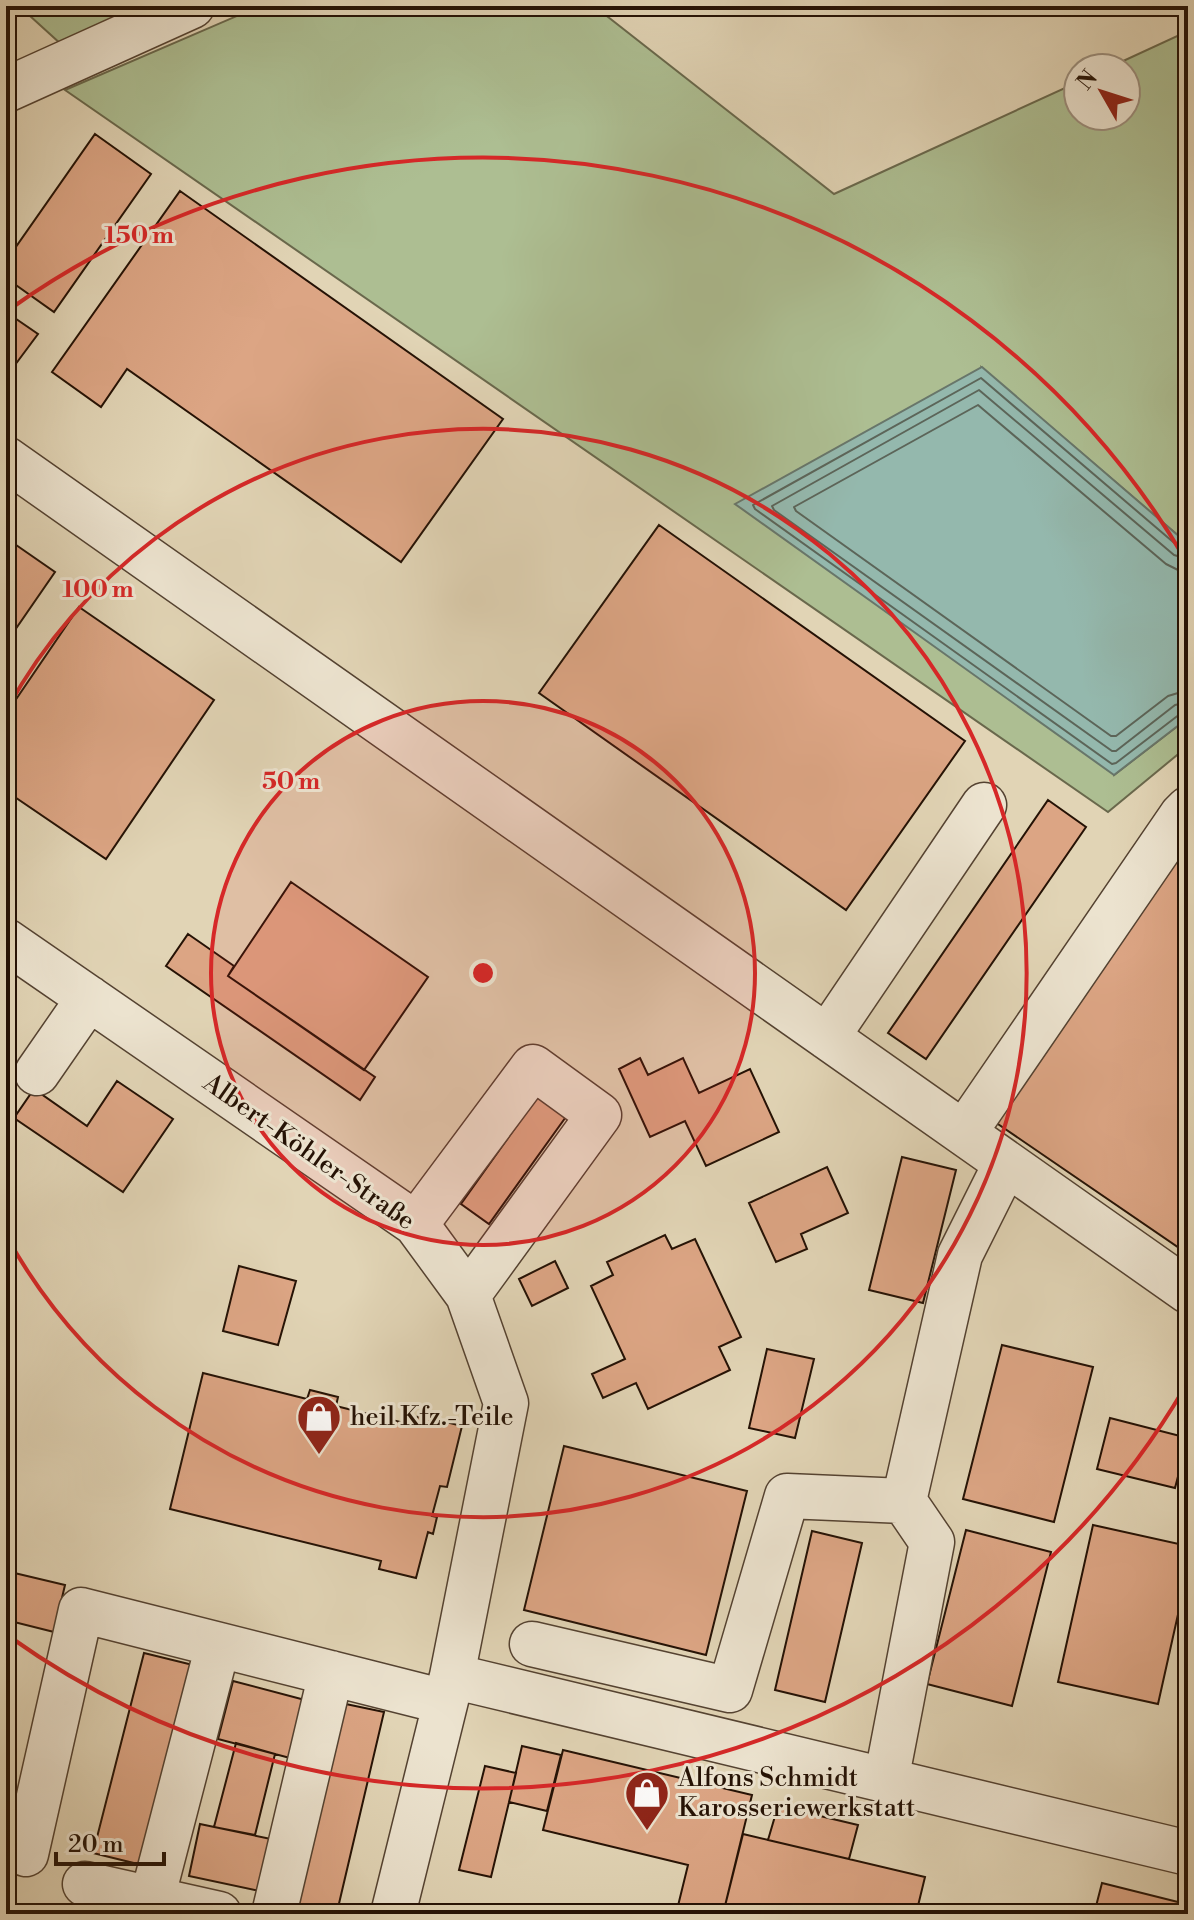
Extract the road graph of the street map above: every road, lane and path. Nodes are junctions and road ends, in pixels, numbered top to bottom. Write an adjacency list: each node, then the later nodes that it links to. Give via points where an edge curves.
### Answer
1 (192, 6): 2 (street)
2 (6, 90)
3 (6, 459): 8 (street)
4 (984, 805): 8 (street)
5 (1188, 809): 10 (street)
6 (6, 941): 7 (street, Albert-Köhler-Straße)
7 (89, 998): 9 (street); 12 (street, Albert-Köhler-Straße)
8 (827, 1037): 10 (street)
9 (37, 1073)
10 (964, 1133): 11 (street)
11 (1006, 1163): 13 (street); 15 (street, via 960,1255)
12 (416, 1224): 14 (street, Albert-Köhler-Straße); 14 (street, via 533,1067 599,1115)
13 (1188, 1291)
14 (468, 1295): 19 (street, Albert-Köhler-Straße, via 506,1403)
15 (904, 1501): 16 (street, via 787,1496 730,1690); 20 (street, via 932,1542)
16 (532, 1644)
17 (218, 1645): 18 (street); 22 (street, via 81,1610); 24 (street)
18 (331, 1673): 19 (street); 26 (street)
19 (448, 1689): 20 (street); 27 (street, Albert-Köhler-Straße)
20 (886, 1781): 21 (street)
21 (1188, 1853)
22 (26, 1854)
23 (85, 1884): 24 (street)
24 (152, 1899): 25 (street)
25 (219, 1914)
26 (274, 1914)
27 (393, 1914)

